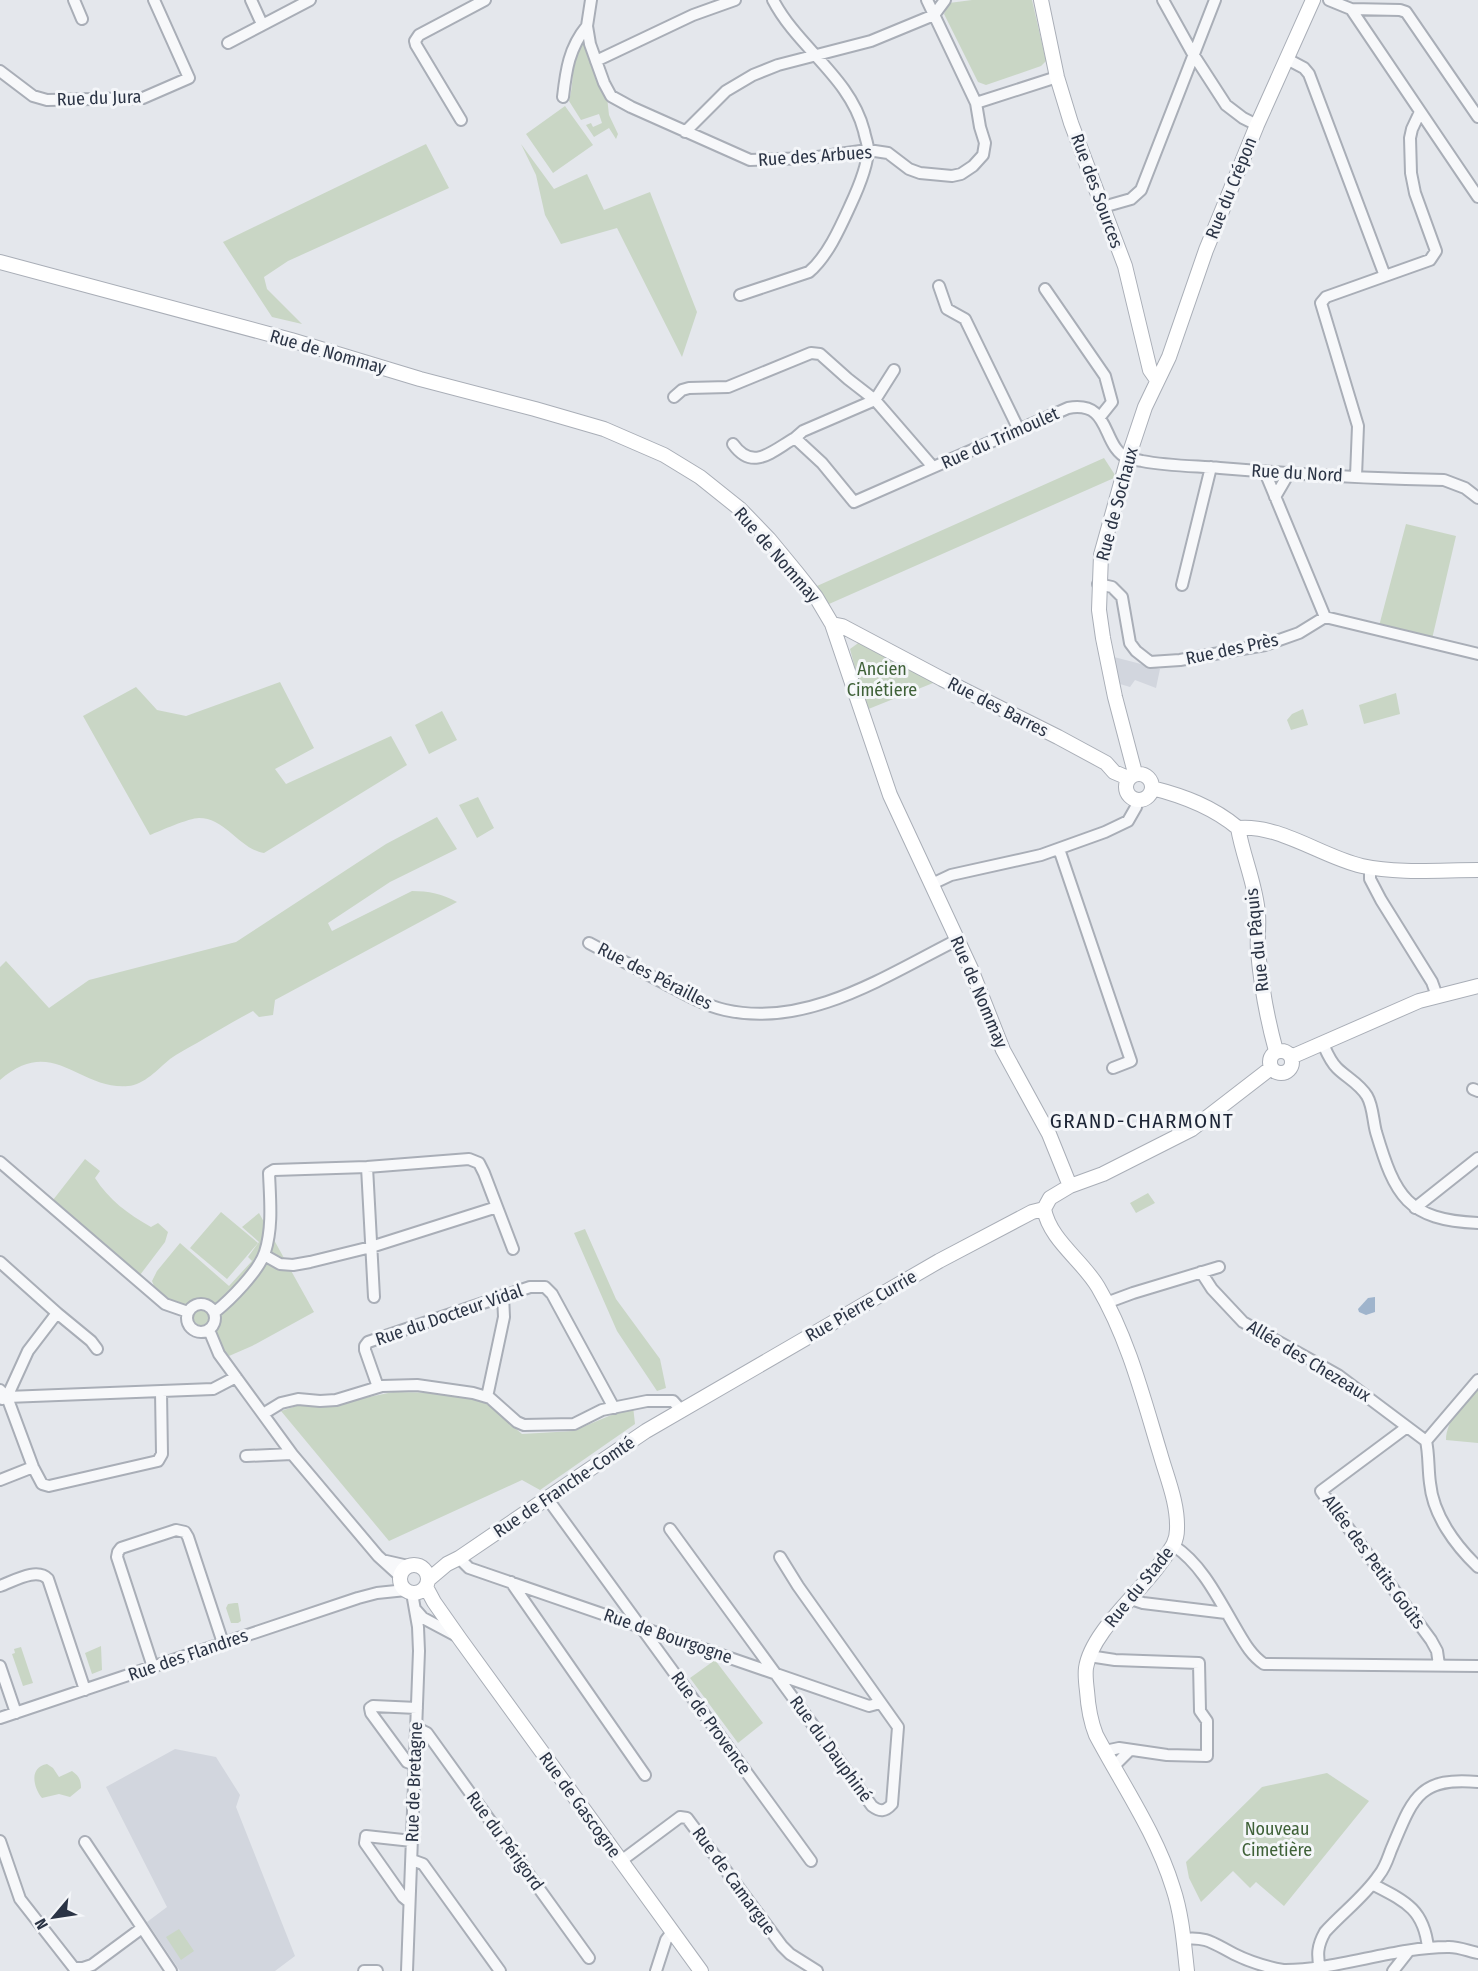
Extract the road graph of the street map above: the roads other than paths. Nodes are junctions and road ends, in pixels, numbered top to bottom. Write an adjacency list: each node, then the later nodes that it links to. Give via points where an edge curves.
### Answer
1 (74, 0): 20 (street)
2 (154, 0): 30 (street)
3 (251, 0): 21 (street)
4 (310, 0): 21 (street)
5 (485, 0): 36 (street, via 416,40)
6 (591, 0): 22 (street, Rue des Arbues)
7 (735, 0): 27 (street, via 693,15)
8 (773, 0): 24 (street, via 782,18)
9 (927, 0): 19 (street)
10 (945, 0): 19 (street)
11 (1041, 0): 29 (street, Rue des Sources)
12 (1163, 0): 25 (street)
13 (1215, 0): 25 (street)
14 (1313, 0): 26 (street, Rue du Crépon)
15 (1329, 0): 17 (street)
16 (1400, 0): 18 (street)
17 (1350, 9): 18 (street); 34 (street)
18 (1406, 12): 35 (street)
19 (934, 15): 24 (street, via 871,41); 33 (street)
20 (82, 19)
21 (262, 24): 23 (street)
22 (587, 26): 27 (street, Rue des Arbues); 32 (street, via 569,57)
23 (228, 43)
24 (815, 54): 38 (street, via 736,84); 39 (street, via 858,112)
25 (1193, 54): 37 (street, via 1226,105); 41 (street, via 1141,190 1131,199)
26 (1287, 59): 37 (street, Rue du Crépon); 43 (street, via 1309,74)
27 (596, 61): 38 (street, Rue des Arbues, via 611,96)
28 (0, 71): 30 (street, Rue du Jura, via 33,96 47,100 143,98)
29 (1057, 77): 33 (street); 41 (street, Rue des Sources)
30 (189, 78): 31 (street)
31 (195, 90)
32 (563, 97)
33 (976, 103): 39 (street, Rue des Arbues, via 985,143 983,155 961,174 920,173 888,153)
34 (1420, 112): 40 (street); 43 (street, via 1410,138 1411,173 1436,251 1431,260)
35 (1478, 117)
36 (461, 120)
37 (1257, 125): 48 (street, Rue du Crépon)
38 (685, 132): 39 (street, Rue des Arbues, via 750,160 810,158)
39 (868, 150): 46 (street, via 860,185 818,265)
40 (1478, 197)
41 (1103, 207): 48 (street, Rue des Sources, via 1125,266 1150,370)
42 (0, 262): 66 (street, Rue de Nommay, via 565,417 647,447 700,477 740,509 797,573)
43 (1385, 276): 60 (street, via 1326,297 1321,303 1358,426)
44 (939, 286): 52 (street, via 947,309 964,319)
45 (1045, 289): 51 (street, via 1105,376 1112,402)
46 (740, 295)
47 (894, 370): 50 (street)
48 (1157, 380): 55 (street, Rue de Sochaux)
49 (674, 397): 50 (street, via 689,388 728,387 811,353 820,354)
50 (875, 400): 53 (street); 56 (street)
51 (1100, 417): 52 (street, Rue du Trimoulet, via 1077,406); 55 (street, via 1118,451)
52 (1019, 430): 56 (street, Rue du Trimoulet)
53 (795, 438): 54 (street, via 758,459 741,455); 56 (street, Rue du Trimoulet, via 854,502)
54 (733, 444)
55 (1128, 458): 57 (street, Rue du Nord); 63 (street, Rue de Sochaux, via 1101,555)
56 (933, 467)
57 (1211, 467): 58 (street, Rue du Nord); 64 (street)
58 (1265, 472): 59 (street, Rue du Nord); 61 (street)
59 (1289, 473): 60 (street, Rue du Nord); 61 (street)
60 (1356, 476): 62 (street, Rue du Nord, via 1444,480)
61 (1275, 498): 65 (street)
62 (1478, 498)
63 (1098, 584): 65 (street, Rue des Près, via 1112,587 1122,597 1130,643 1150,662 1264,645 1299,633); 68 (street, Rue de Sochaux, via 1102,638)
64 (1182, 585)
65 (1325, 617): 67 (street)
66 (832, 624): 68 (street, Rue des Barres, via 1058,737 1114,772); 75 (street, Rue de Nommay, via 890,795)
67 (1478, 654)
68 (1132, 776): 69 (street, via 1146,775); 70 (street, via 1125,785 1128,794)
69 (1152, 788): 70 (street, via 1149,795); 71 (street, via 1210,809)
70 (1137, 800): 72 (street, via 1128,821)
71 (1238, 828): 73 (street, via 1282,836 1337,859); 81 (street, Rue du Pâquis, via 1258,913 1262,988)
72 (1059, 849): 75 (street, via 951,875); 83 (street, via 1131,1061)
73 (1370, 867): 74 (street); 79 (street, via 1370,879)
74 (1478, 870)
75 (932, 884): 76 (street, Rue de Nommay)
76 (957, 940): 77 (street, Rue des Pérailles, via 840,999 801,1010 755,1014 724,1010 685,994); 88 (street, Rue de Nommay, via 1003,1050 1049,1134)
77 (589, 943)
78 (1478, 986): 79 (street)
79 (1437, 996): 80 (street)
80 (1323, 1044): 82 (street); 90 (street, via 1336,1068 1355,1081 1368,1098 1389,1171)
81 (1276, 1051): 82 (street, via 1287,1052); 84 (street, via 1271,1055)
82 (1291, 1057): 84 (street, via 1289,1070 1283,1073)
83 (1113, 1068)
84 (1271, 1068): 88 (street, via 1192,1130)
85 (1478, 1158): 90 (street)
86 (0, 1162): 102 (street, via 165,1304)
87 (367, 1167): 89 (street, via 468,1159 479,1163); 93 (street); 95 (street, via 269,1173 270,1225)
88 (1070, 1186): 91 (street, via 1050,1198)
89 (497, 1207): 93 (street); 94 (street)
90 (1415, 1208): 92 (street, via 1434,1218)
91 (1044, 1209): 101 (street, Rue du Stade, via 1056,1235 1094,1280); 114 (street, Rue Pierre Currie, via 939,1261)
92 (1478, 1224)
93 (371, 1247): 95 (street, via 293,1265 280,1264); 100 (street)
94 (513, 1249)
95 (264, 1255): 103 (street, via 238,1291)
96 (0, 1262): 104 (street)
97 (1218, 1267): 98 (street)
98 (1201, 1272): 101 (street); 116 (street, Allée des Chezeaux, via 1243,1322 1338,1375)
99 (503, 1295): 109 (street, Rue du Docteur Vidal, via 368,1342 365,1350); 112 (street, via 504,1317); 113 (street, Rue du Docteur Vidal, via 539,1286 552,1294)
100 (374, 1297)
101 (1106, 1303): 124 (street, Rue du Stade, via 1121,1334 1172,1491 1177,1530)
102 (188, 1312): 103 (street, via 201,1304); 105 (street, via 187,1320 194,1331)
103 (214, 1312): 105 (street, via 216,1320)
104 (57, 1313): 106 (street); 111 (street, via 27,1351)
105 (209, 1330): 107 (street, via 219,1354)
106 (97, 1349)
107 (236, 1377): 110 (street, via 213,1389); 115 (street)
108 (1478, 1380): 117 (street)
109 (378, 1387): 112 (street, via 392,1384); 115 (street, via 336,1400 298,1399 281,1403)
110 (160, 1392): 111 (street); 120 (street, via 162,1454 158,1461 49,1486 42,1484)
111 (2, 1396): 120 (street)
112 (488, 1397): 113 (street, via 524,1425 574,1424)
113 (614, 1408): 114 (street, via 647,1401 673,1401)
114 (681, 1410): 122 (street, Rue de Franche-Comté)
115 (263, 1414): 118 (street)
116 (1407, 1426): 117 (street, Allée des Chezeaux); 142 (street, Allée des Petits Goûts, via 1321,1491 1431,1640)
117 (1426, 1441): 127 (street, via 1435,1506 1447,1530)
118 (292, 1454): 119 (street); 129 (street, via 382,1560)
119 (246, 1456)
120 (33, 1467): 121 (street)
121 (0, 1480)
122 (547, 1498): 126 (street, Rue de Franche-Comté); 137 (street, Rue de Provence)
123 (670, 1528): 146 (street)
124 (1174, 1546): 132 (street, Rue du Stade); 135 (street, via 1201,1570)
125 (780, 1557): 148 (street)
126 (453, 1561): 128 (street, Rue de Franche-Comté); 130 (street, Rue de Bourgogne)
127 (1478, 1567)
128 (426, 1578): 129 (street, Rue de Franche-Comté, via 420,1592); 129 (street, via 417,1565); 133 (street, Rue de Gascogne)
129 (405, 1581): 134 (street, Rue de Bretagne); 139 (street, Rue des Flandres)
130 (512, 1582): 137 (street, Rue de Bourgogne); 157 (street)
131 (3, 1585): 147 (street, via 36,1573 48,1579)
132 (1131, 1599): 135 (street); 141 (street, Rue du Stade, via 1098,1638)
133 (438, 1607): 136 (street); 138 (street, Rue de Gascogne)
134 (416, 1610): 136 (street, Rue de Gascogne); 140 (street, Rue de Bretagne)
135 (1226, 1613): 142 (street, via 1264,1664)
136 (434, 1625): 138 (street, Rue de Gascogne); 140 (street, via 423,1636)
137 (639, 1625): 146 (street, Rue de Bourgogne); 164 (street, Rue de Provence)
138 (460, 1639): 163 (street, Rue de Gascogne)
139 (223, 1643): 145 (street, Rue des Flandres); 145 (street, via 185,1532 176,1530 121,1548 117,1557)
140 (419, 1650): 149 (street, Rue de Bretagne)
141 (1089, 1656): 153 (street, via 1198,1663 1200,1711 1207,1721 1207,1756); 154 (street, Rue du Stade, via 1086,1669 1090,1721)
142 (1439, 1665): 144 (street)
143 (0, 1666): 150 (street)
144 (1478, 1666)
145 (153, 1667): 147 (street, Rue des Flandres)
146 (775, 1673): 148 (street, Rue de Bourgogne, via 869,1706); 148 (street, Rue du Dauphiné, via 878,1811 892,1804 898,1727)
147 (85, 1690): 150 (street, Rue des Flandres)
148 (880, 1703)
149 (417, 1708): 152 (street, Rue de Bretagne); 155 (street, via 370,1708 407,1762)
150 (16, 1713): 151 (street, Rue des Flandres)
151 (0, 1718)
152 (417, 1728): 155 (street, Rue de Bretagne); 173 (street, Rue du Périgord, via 427,1733)
153 (1130, 1750): 154 (street); 156 (street)
154 (1105, 1751): 156 (street, Rue du Stade)
155 (415, 1765): 160 (street, Rue de Bretagne)
156 (1114, 1766): 169 (street, Rue du Stade, via 1162,1856 1174,1890)
157 (645, 1775)
158 (1478, 1782): 165 (street, via 1438,1783 1418,1797 1408,1808 1382,1872)
159 (0, 1840): 167 (street, via 20,1899 74,1968 92,1965)
160 (412, 1841): 162 (street, Rue de Bretagne); 166 (street, via 366,1836 365,1843)
161 (85, 1842): 167 (street)
162 (412, 1860): 166 (street, Rue de Bretagne); 179 (street, via 423,1864)
163 (621, 1861): 168 (street, Rue de Gascogne); 182 (street, Rue de Camargue, via 680,1816 687,1818 782,1946)
164 (811, 1861)
165 (1372, 1884): 170 (street, via 1410,1905 1427,1931); 174 (street, via 1325,1932 1317,1953)
166 (409, 1902): 178 (street, Rue de Bretagne)
167 (142, 1928): 175 (street)
168 (672, 1932): 180 (street); 181 (street, Rue de Gascogne)
169 (1183, 1940): 174 (street, via 1207,1939 1236,1955 1284,1970); 183 (street, Rue du Stade)
170 (1428, 1948): 171 (street); 172 (street, via 1448,1946)
171 (1408, 1952): 174 (street); 184 (street)
172 (1478, 1953)
173 (589, 1958)
174 (1320, 1970)
175 (171, 1971)
176 (364, 1971): 177 (street)
177 (377, 1971)
178 (407, 1971)
179 (500, 1971)
180 (656, 1971)
181 (700, 1971)
182 (817, 1971)
183 (1187, 1971)
184 (1393, 1971)

